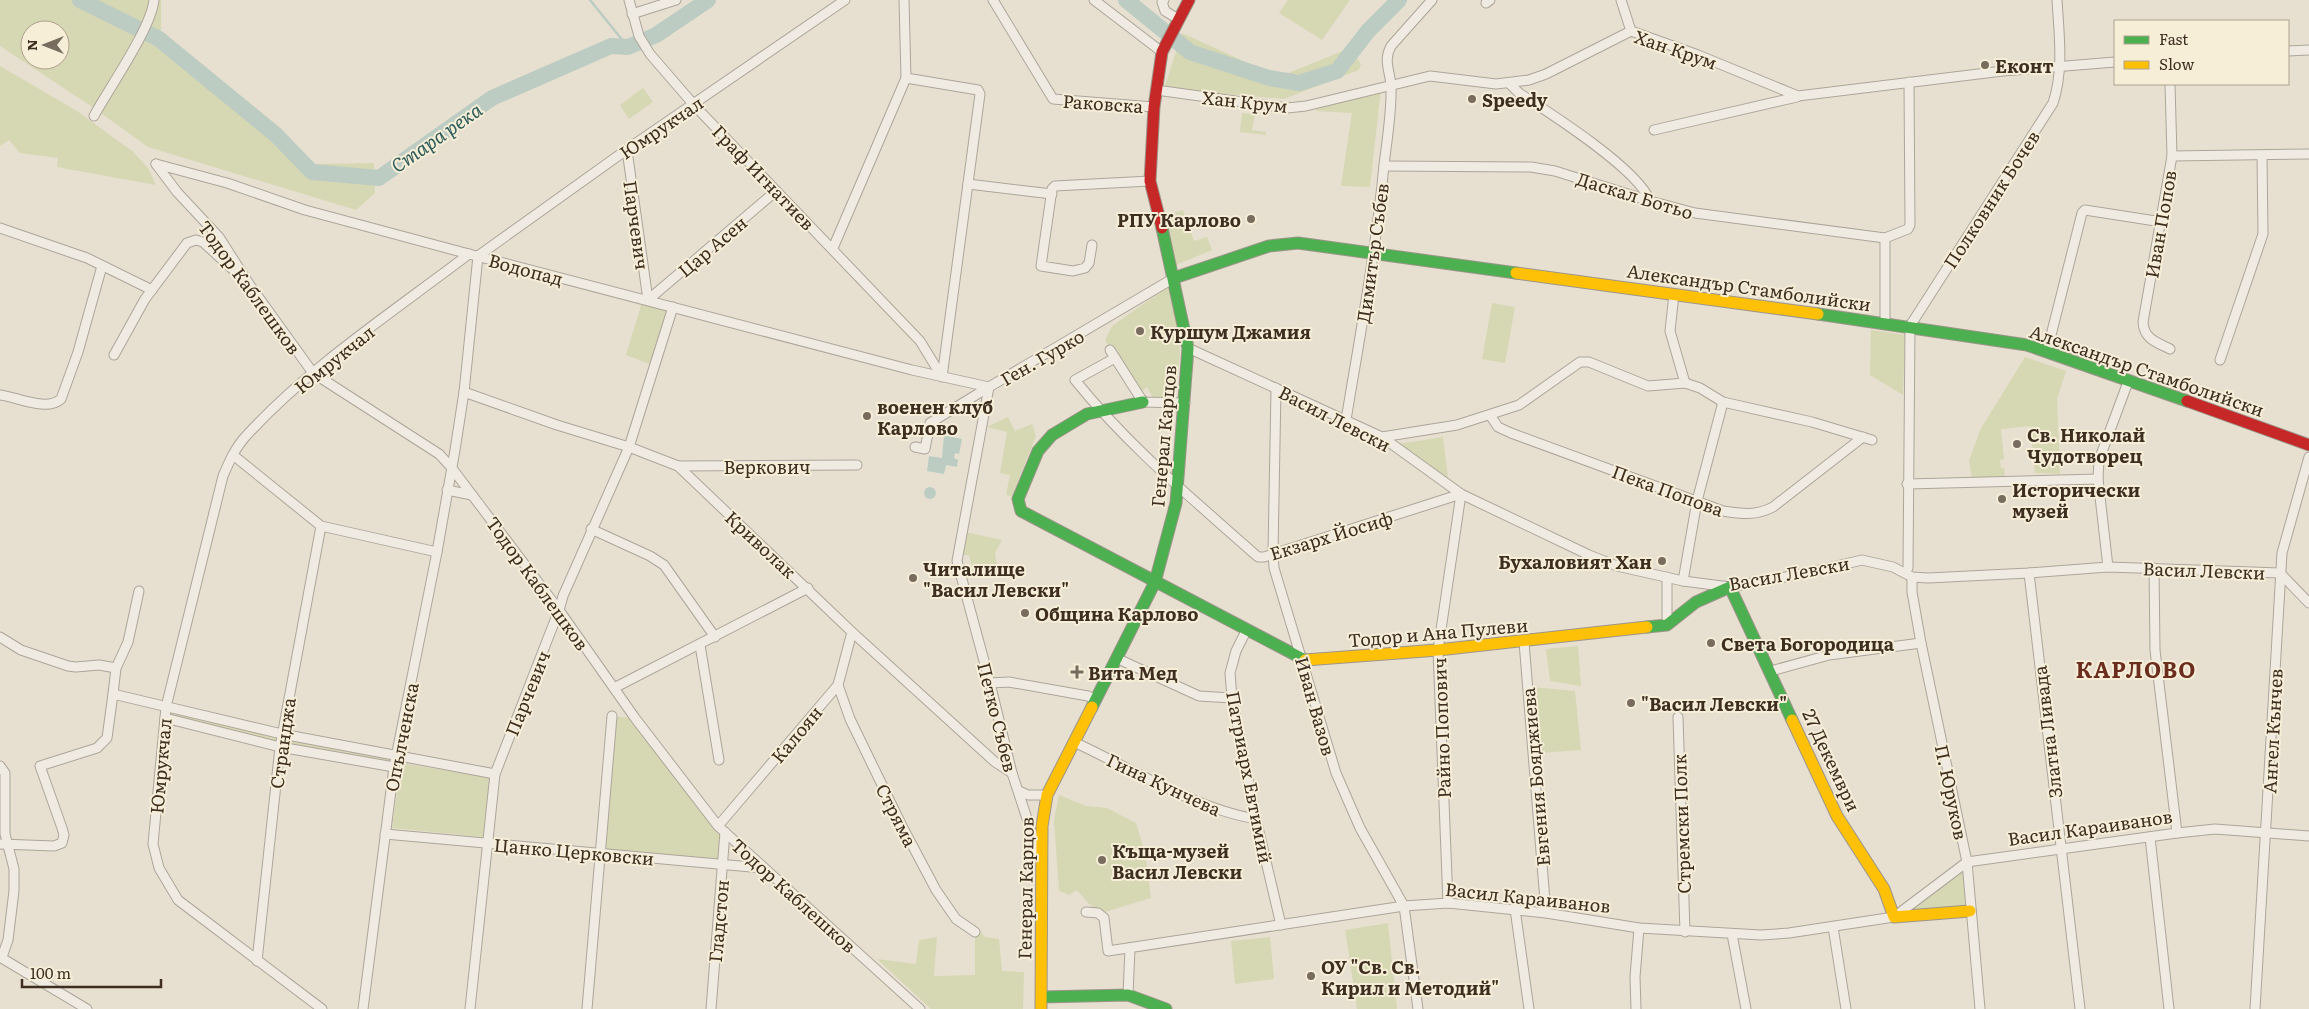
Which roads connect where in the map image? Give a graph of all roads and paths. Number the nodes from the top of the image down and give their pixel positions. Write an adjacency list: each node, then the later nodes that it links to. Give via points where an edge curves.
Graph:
1 (154, 0): 30 (street, via 147,22)
2 (629, 0): 13 (street, Граф Игнатиев)
3 (676, 0): 13 (street)
4 (845, 0): 28 (street, Юмрукчал)
5 (904, 0): 21 (street)
6 (992, 0): 29 (street, Раковска, via 1053,99)
7 (1094, 0): 18 (street)
8 (1164, 0): 14 (street, via 1165,11)
9 (1189, 0): 14 (street, Генерал Карцов)
10 (1432, 0): 24 (street, Димитър Събев, via 1387,53)
11 (1621, 0): 15 (street)
12 (2057, 0): 20 (street, Полковник Бочев)
13 (632, 14): 28 (street, Граф Игнатиев, via 639,36 650,54)
14 (1178, 19): 18 (street, Генерал Карцов)
15 (1631, 31): 23 (street, Хан Крум, via 1546,74); 27 (street, Хан Крум)
16 (2309, 50): 17 (street)
17 (2289, 51)
18 (1162, 52): 26 (street, Генерал Карцов)
19 (2114, 62): 20 (street, Хан Крум)
20 (2060, 67): 22 (street, Хан Крум); 58 (street, Полковник Бочев, via 2059,87 2053,103)
21 (906, 78): 39 (street, via 978,90); 47 (street)
22 (1909, 82): 27 (street, Хан Крум); 45 (street, via 1910,225 1908,229)
23 (1509, 83): 24 (street, Хан Крум, via 1430,76); 42 (street, via 1638,182)
24 (1391, 85): 26 (street, Хан Крум, via 1287,108); 37 (street, Димитър Събев)
25 (2170, 85): 34 (street, Иван Попов)
26 (1156, 90): 29 (street, Генерал Карцов)
27 (1798, 96): 31 (street)
28 (694, 105): 32 (street, Юмрукчал); 40 (street, Граф Игнатиев)
29 (1154, 107): 38 (street, Генерал Карцов)
30 (94, 116)
31 (1654, 130)
32 (627, 150): 49 (street, Юмрукчал); 55 (street, Парчевич)
33 (2309, 154): 35 (street)
34 (2172, 156): 35 (street); 43 (street, Иван Попов)
35 (2262, 156): 63 (street, via 2263,234)
36 (156, 164): 49 (street, Водопад, via 227,183 305,210); 52 (street, Тодор Каблешков, via 219,238)
37 (1384, 166): 42 (street, Даскал Ботьо, via 1531,167 1556,171); 48 (street, Димитър Събев)
38 (1150, 181): 41 (street, via 1060,184 1055,186); 51 (street, Генерал Карцов)
39 (968, 184): 41 (street); 66 (street)
40 (776, 191): 47 (street, Граф Игнатиев); 55 (street, Цар Асен)
41 (1052, 194): 46 (street, via 1041,266 1073,271 1085,268)
42 (1650, 201): 45 (street, Даскал Ботьо, via 1695,213)
43 (2162, 222): 60 (street, Иван Попов, via 2143,322 2146,336); 61 (street, via 2091,210 2082,213)
44 (0, 228): 50 (street)
45 (1886, 238): 57 (street)
46 (1092, 245)
47 (833, 248): 66 (street, Граф Игнатиев, via 920,341)
48 (1373, 254): 51 (street, Александър Стамболийски, via 1284,243); 54 (street, Александър Стамболийски); 78 (street, Димитър Събев)
49 (473, 255): 55 (street, Водопад); 65 (street, Юмрукчал); 71 (street, Опълченска)
50 (102, 266): 53 (street); 72 (street, via 61,399 44,404)
51 (1174, 278): 59 (street, Генерал Карцов); 69 (street, Ген. Гурко)
52 (249, 284): 53 (street, via 203,242 196,240 187,243); 65 (street, Тодор Каблешков)
53 (152, 290): 62 (street)
54 (1674, 294): 57 (street, Александър Стамболийски); 68 (street, via 1670,331)
55 (648, 300): 56 (street, Водопад)
56 (673, 307): 64 (street, Водопад); 81 (street, Парчевич)
57 (1885, 323): 58 (street, Александър Стамболийски)
58 (1910, 326): 61 (street, Александър Стамболийски); 89 (street)
59 (1188, 348): 70 (street, Васил Левски); 75 (street, Генерал Карцов)
60 (2170, 349)
61 (2047, 351): 67 (street, Александър Стамболийски)
62 (114, 355)
63 (2220, 360)
64 (897, 366): 66 (street, Ген. Гурко)
65 (313, 373): 83 (street, Юмрукчал, via 245,437); 87 (street, Тодор Каблешков, via 439,454)
66 (942, 377): 69 (street, Ген. Гурко)
67 (2128, 382): 80 (street, Александър Стамболийски); 88 (street, via 2099,460)
68 (1685, 383): 74 (street); 77 (street, via 1648,386 1589,362 1580,362 1519,405)
69 (989, 387): 82 (street, via 930,423 925,450); 126 (street, Петко Събев, via 957,561)
70 (1276, 388): 78 (street, Васил Левски); 98 (street, Иван Вазов)
71 (464, 392): 81 (street, Криволак); 87 (street, Опълченска)
72 (0, 395)
73 (1143, 402): 75 (street); 76 (street); 76 (street, Екзарх Йосиф, via 1113,354 1075,380)
74 (1723, 402): 94 (street); 94 (street, Пека Попова, via 1812,422 1868,439 1759,514 1723,511)
75 (1185, 403): 90 (street, Генерал Карцов)
76 (1100, 411): 90 (street, Екзарх Йосиф); 107 (street, via 1087,414 1052,435 1038,451 1018,506 1021,511)
77 (1490, 415): 79 (street, via 1457,425); 94 (street, Пека Попова, via 1498,427 1510,433)
78 (1346, 420): 79 (street, Васил Левски)
79 (1382, 437): 93 (street, Васил Левски)
80 (2309, 445)
81 (629, 447): 86 (street, Криволак); 96 (street, Парчевич)
82 (915, 447)
83 (233, 455): 95 (street); 132 (street, Юмрукчал, via 223,476)
84 (2309, 457): 102 (street, Ангел Кънчев, via 2286,534)
85 (857, 465): 86 (street, Веркович)
86 (678, 466): 109 (street, Криволак)
87 (451, 467): 91 (street, Опълченска); 92 (street, Тодор Каблешков)
88 (2098, 479): 89 (street); 99 (street)
89 (1907, 484): 100 (street)
90 (1178, 489): 98 (street, Екзарх Йосиф, via 1258,557); 107 (street, Генерал Карцов, via 1172,524)
91 (447, 490): 92 (street); 97 (street, Опълченска)
92 (472, 494): 112 (street, Тодор Каблешков)
93 (1461, 494): 98 (street, Екзарх Йосиф); 104 (street, Васил Левски, via 1617,566); 121 (street, Райно Попович)
94 (1697, 501): 106 (street)
95 (321, 526): 97 (street); 136 (street, Странджа)
96 (591, 529): 112 (street, Парчевич); 117 (street, via 664,564)
97 (437, 552): 139 (street, Опълченска)
98 (1273, 553): 123 (street, Иван Вазов, via 1274,568)
99 (2108, 567): 101 (street, Васил Левски); 103 (street, Васил Левски)
100 (1908, 568)
101 (2154, 568): 102 (street, Васил Левски); 150 (street, via 2155,650)
102 (2280, 573): 111 (street, Васил Левски); 149 (street, Ангел Кънчев)
103 (2029, 574): 105 (street, Васил Левски); 156 (street, Златна Ливада)
104 (1667, 577): 106 (street, Васил Левски); 113 (street)
105 (1912, 577): 108 (street, Васил Левски, via 1893,567 1862,560); 119 (street, П. Юруков)
106 (1683, 581): 108 (street, Васил Левски)
107 (1155, 582): 114 (street); 122 (street, Генерал Карцов)
108 (1730, 587): 113 (street, via 1684,608); 125 (street, 27 Декември)
109 (808, 588): 115 (street, Криволак); 117 (street)
110 (139, 591): 124 (street, via 128,642)
111 (2309, 603)
112 (559, 610): 128 (street, Тодор Каблешков); 144 (street, Парчевич)
113 (1667, 626): 118 (street, Тодор и Ана Пулеви)
114 (1246, 631): 123 (street); 130 (street, Патриарх Евтимий, via 1230,674)
115 (852, 632): 127 (street, Калоян); 143 (street, Криволак, via 995,762)
116 (0, 637): 124 (street, via 21,650 68,666)
117 (714, 637): 120 (street)
118 (1524, 642): 121 (street, Тодор и Ана Пулеви); 167 (street, Евгения Бояджиева)
119 (1921, 643): 125 (street, via 1829,655); 158 (street, П. Юруков)
120 (700, 645): 128 (street); 140 (street)
121 (1438, 650): 123 (street, Тодор и Ана Пулеви); 162 (street, Райно Попович)
122 (1116, 658): 130 (street, via 1199,696); 131 (street, Генерал Карцов)
123 (1304, 660): 163 (street, Иван Вазов, via 1336,773 1360,828)
124 (116, 668): 129 (street)
125 (1771, 671): 168 (street, 27 Декември, via 1837,816 1884,889)
126 (990, 683): 131 (street, via 1009,682); 143 (street, Петко Събев)
127 (838, 685): 148 (street, Калоян); 172 (street, Стряма, via 858,736 936,890 956,919)
128 (614, 688): 148 (street, Тодор Каблешков)
129 (113, 694): 132 (street); 155 (street, via 107,738 97,748 40,766 62,828 62,843 54,846)
130 (1232, 698): 147 (street, Патриарх Евтимий)
131 (1096, 699): 137 (street, Генерал Карцов)
132 (166, 707): 135 (street, Юмрукчал); 136 (street)
133 (612, 716): 157 (street)
134 (1678, 717): 173 (street, Стремски Полк)
135 (165, 718): 138 (street); 177 (street, Юмрукчал, via 153,844 159,868 178,900)
136 (282, 734): 138 (street, Странджа); 139 (street)
137 (1074, 742): 146 (street, Генерал Карцов); 147 (street, Гина Кунчева, via 1218,809)
138 (280, 747): 142 (street); 177 (street, Странджа)
139 (397, 755): 142 (street, Опълченска); 144 (street)
140 (719, 760)
141 (0, 766): 155 (street, via 4,773)
142 (394, 768): 151 (street, Опълченска)
143 (1012, 773): 145 (street, Петко Събев)
144 (495, 774): 154 (street, Парчевич)
145 (1019, 791): 146 (street, via 1028,795); 160 (street, Петко Събев)
146 (1047, 795): 160 (street, Генерал Карцов, via 1042,826)
147 (1256, 819): 169 (street, Патриарх Евтимий)
148 (722, 829): 159 (street, Гладстон); 161 (street, Тодор Каблешков)
149 (2266, 832): 150 (street, Васил Караиванов, via 2215,830); 152 (street, Васил Караиванов); 197 (street, Ангел Кънчев)
150 (2176, 833): 153 (street, Васил Караиванов)
151 (385, 834): 154 (street, Цанко Церковски); 182 (street, Опълченска)
152 (2309, 836)
153 (2150, 837): 156 (street, Васил Караиванов); 196 (street)
154 (487, 843): 157 (street, Цанко Церковски); 183 (street, Парчевич)
155 (4, 844): 176 (street, via 14,869 14,890 12,920)
156 (2061, 848): 158 (street, Васил Караиванов); 195 (street, Златна Ливада)
157 (601, 854): 159 (street, Цанко Церковски); 184 (street)
158 (1967, 862): 165 (street, П. Юруков); 168 (street, Васил Караиванов)
159 (722, 865): 161 (street, Цанко Церковски); 185 (street, Гладстон)
160 (1042, 865): 179 (street, Генерал Карцов)
161 (762, 868): 186 (street, Тодор Каблешков)
162 (1448, 903): 163 (street, Васил Караиванов); 164 (street, Васил Караиванов)
163 (1404, 906): 169 (street, Васил Караиванов); 189 (street, Иван Вазов)
164 (1515, 909): 167 (street, Васил Караиванов); 190 (street)
165 (1970, 911): 168 (street, Васил Караиванов); 194 (street, П. Юруков)
166 (1086, 912): 175 (street, Васил Караиванов, via 1098,913 1104,918 1108,951)
167 (1546, 913): 171 (street, Васил Караиванов)
168 (1894, 917): 170 (street, Васил Караиванов)
169 (1281, 925): 175 (street, Васил Караиванов)
170 (1833, 927): 174 (street, Васил Караиванов, via 1761,935); 193 (street)
171 (1639, 928): 173 (street, Васил Караиванов); 191 (street)
172 (975, 932)
173 (1685, 932): 174 (street, Васил Караиванов)
174 (1732, 934): 192 (street)
175 (1130, 948): 178 (street)
176 (1, 957): 180 (street)
177 (257, 961): 181 (street, Юмрукчал)
178 (1128, 995): 179 (street); 188 (street)
179 (1042, 997): 187 (street, Генерал Карцов)
180 (88, 1009)
181 (322, 1009)
182 (363, 1009)
183 (470, 1009)
184 (587, 1009)
185 (711, 1009)
186 (920, 1009)
187 (1041, 1009)
188 (1166, 1009)
189 (1418, 1009)
190 (1529, 1009)
191 (1636, 1009)
192 (1746, 1009)
193 (1846, 1009)
194 (1980, 1009)
195 (2080, 1009)
196 (2169, 1009)
197 (2255, 1009)

